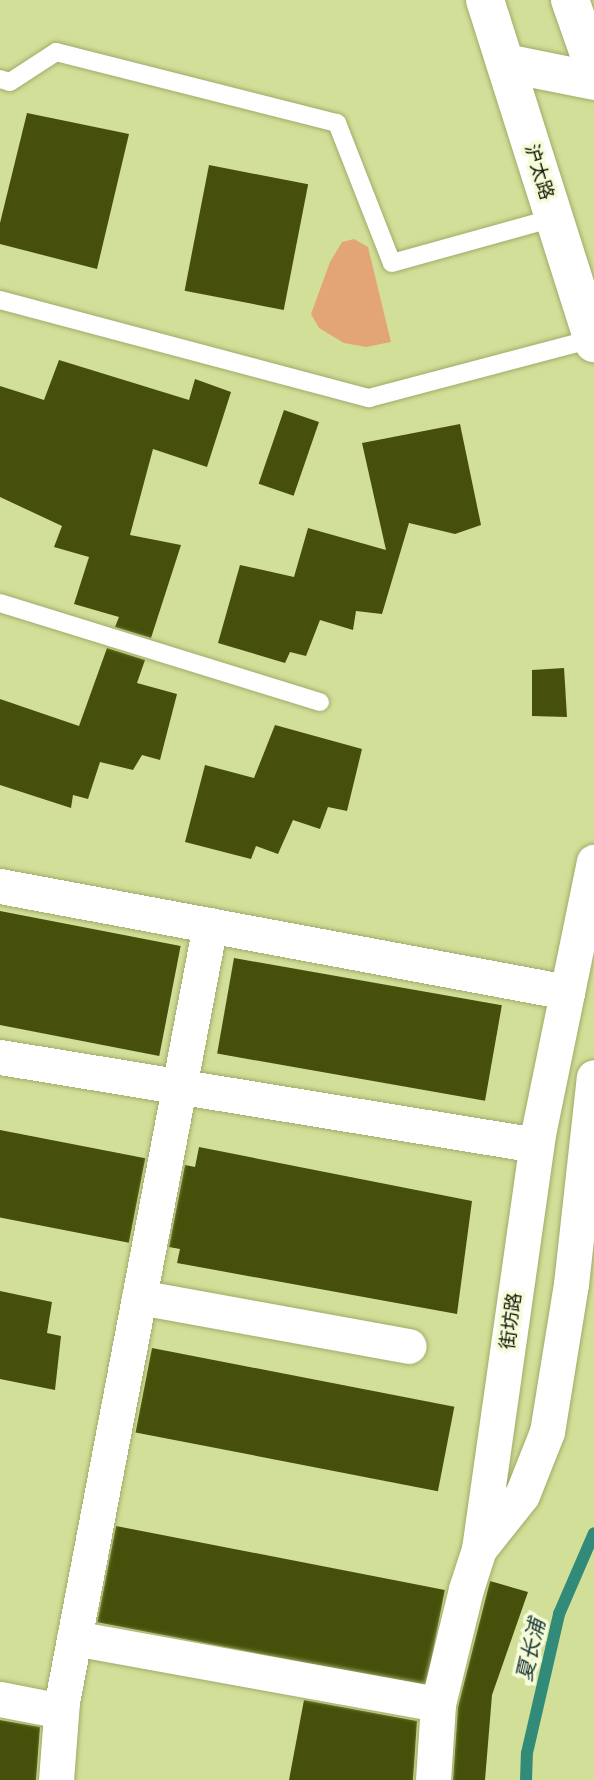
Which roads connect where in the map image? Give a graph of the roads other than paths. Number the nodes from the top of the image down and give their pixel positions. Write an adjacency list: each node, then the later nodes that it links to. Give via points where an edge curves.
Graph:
1 (485, 0): 3 (main road, 沪太路)
2 (570, 0): 4 (main road)
3 (505, 63): 6 (main road); 7 (main road, 沪太路)
4 (594, 68)
5 (0, 79): 7 (lane, via 10,82 56,52 337,123 392,263)
6 (594, 81)
7 (554, 218): 9 (main road, 沪太路)
8 (0, 300): 9 (lane, via 369,398)
9 (593, 341)
10 (0, 603): 11 (lane)
11 (320, 702)
12 (594, 862): 15 (street, 街坊路)
13 (0, 886): 14 (street)
14 (210, 925): 15 (street); 18 (street)
15 (567, 992): 19 (street, 街坊路)
16 (0, 1057): 18 (street)
17 (594, 1077): 22 (street, via 571,1284 547,1432 522,1495)
18 (178, 1088): 19 (street); 20 (street)
19 (536, 1145): 22 (street, 街坊路)
20 (139, 1297): 21 (street); 23 (street)
21 (409, 1346)
22 (479, 1549): 25 (street, 街坊路)
23 (74, 1638): 25 (street); 26 (street)
24 (0, 1699): 26 (street)
25 (438, 1704): 28 (street, 街坊路)
26 (61, 1711): 27 (street)
27 (56, 1780)
28 (433, 1780)

